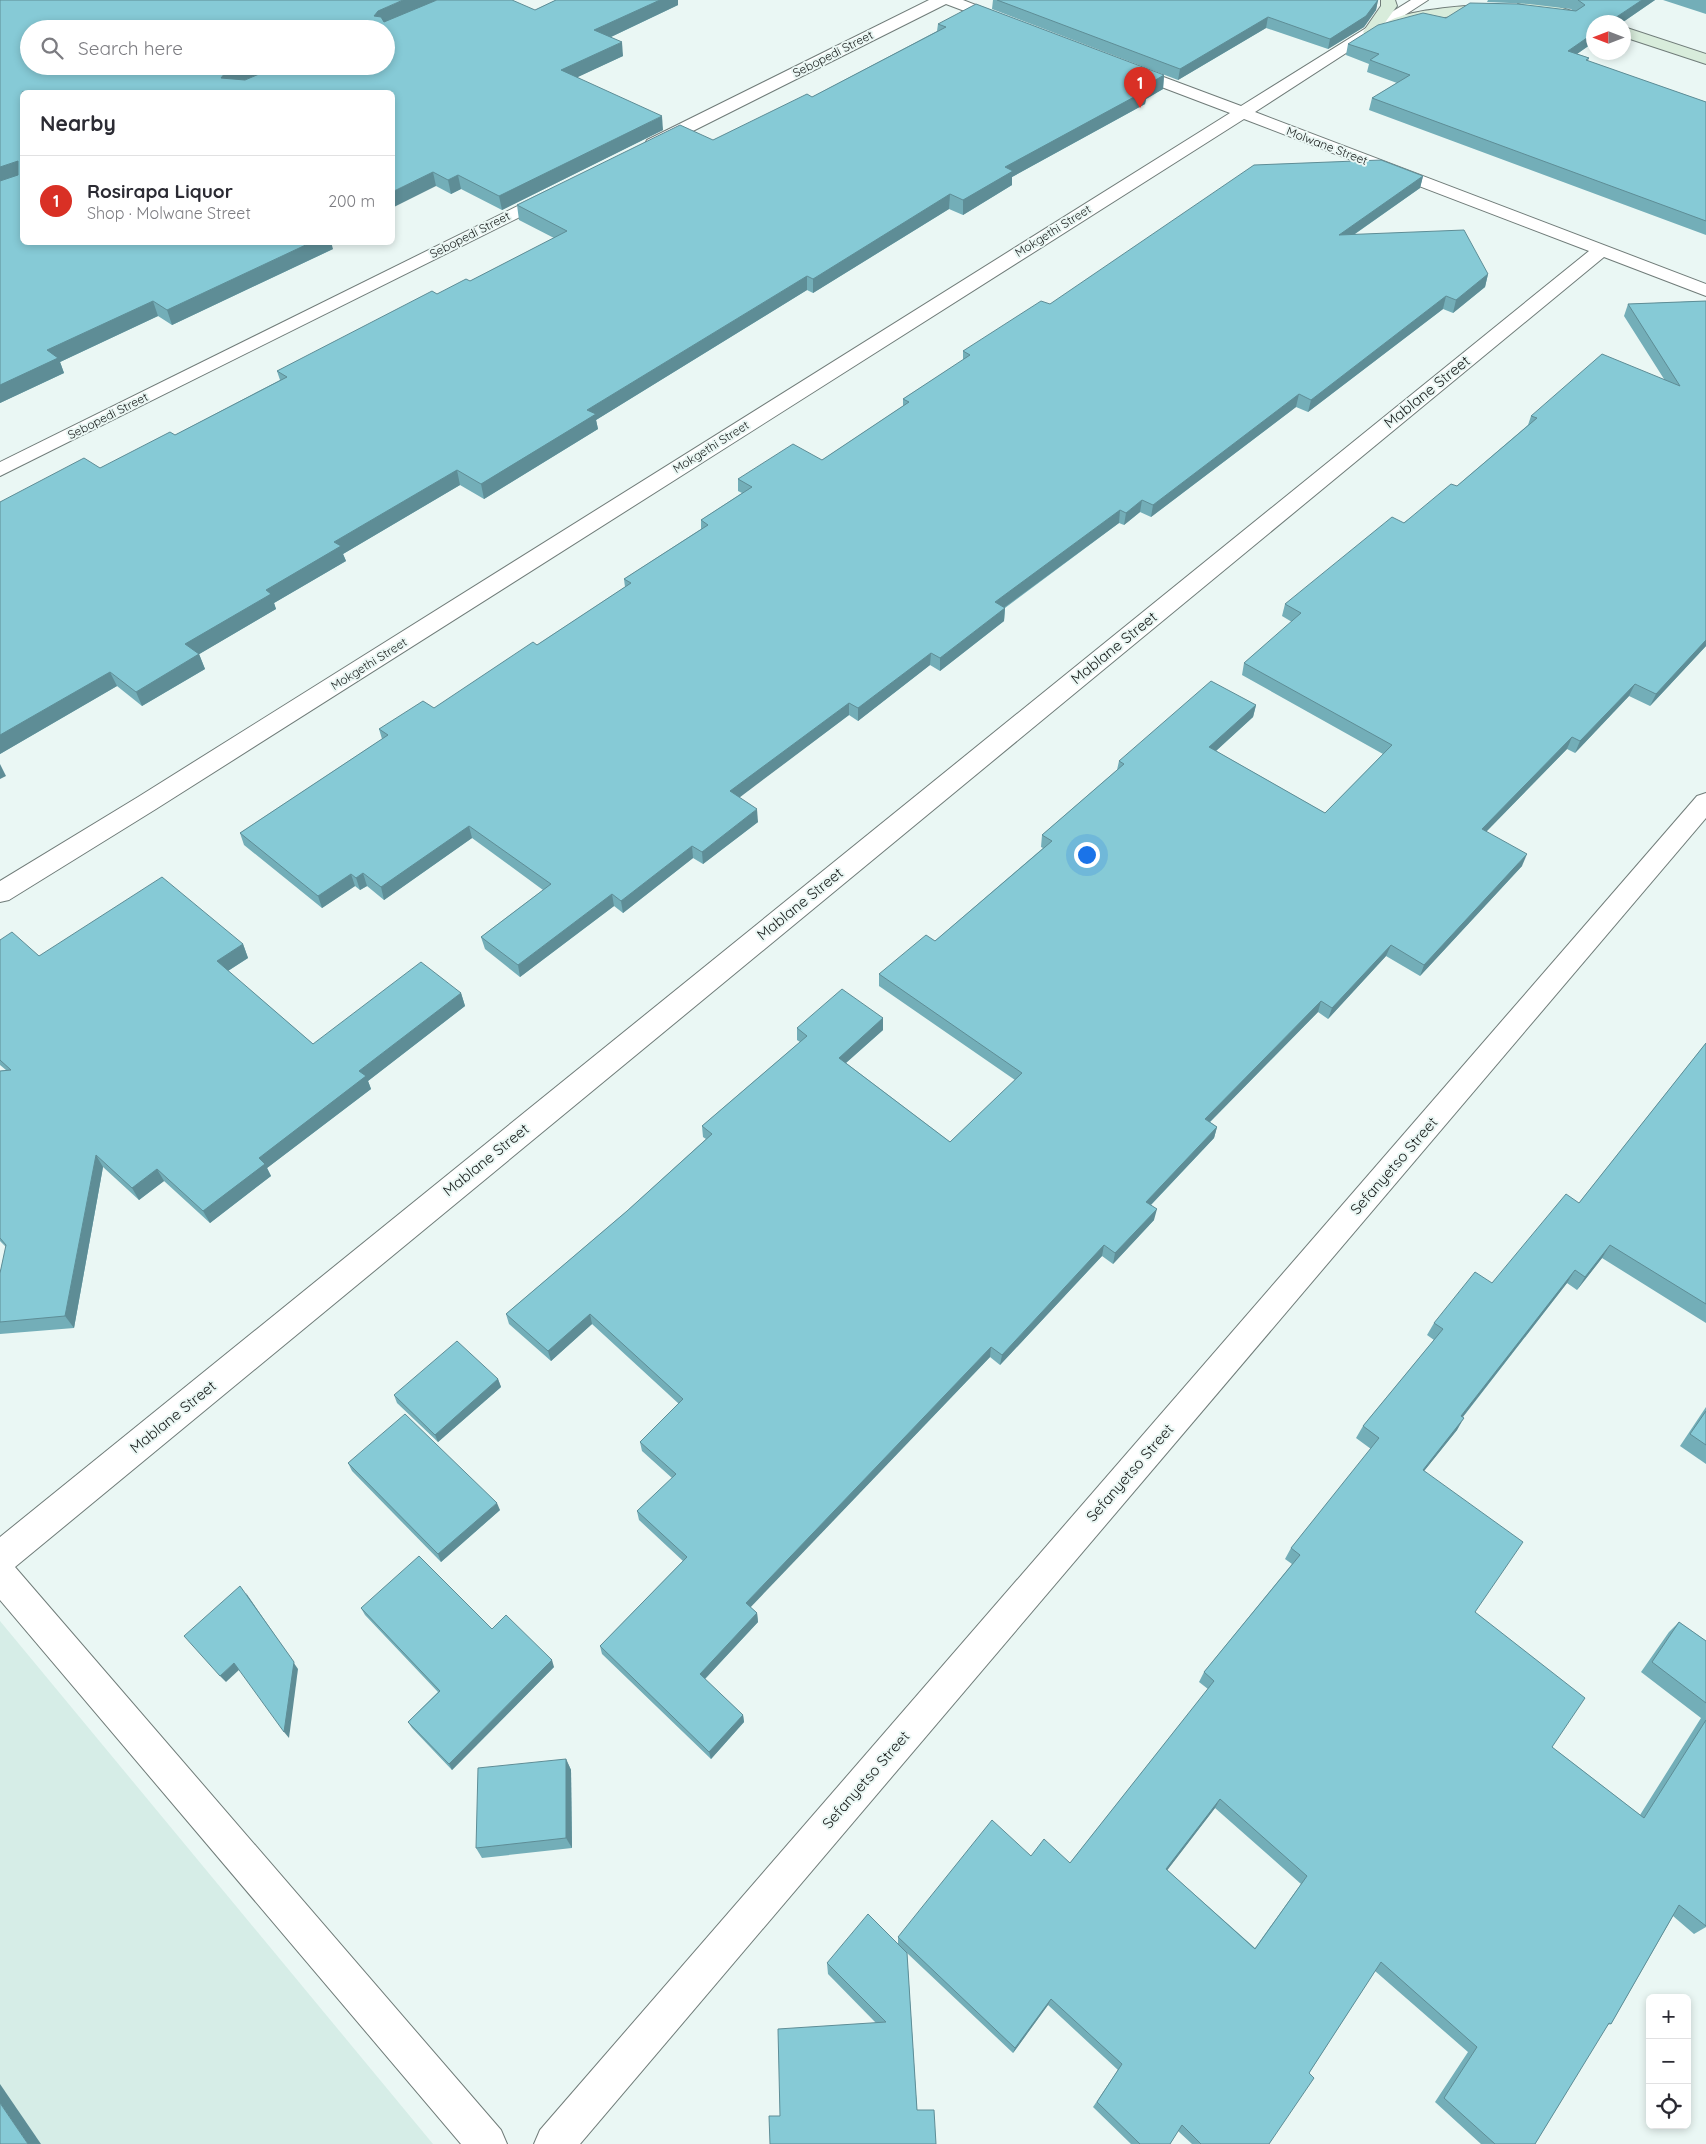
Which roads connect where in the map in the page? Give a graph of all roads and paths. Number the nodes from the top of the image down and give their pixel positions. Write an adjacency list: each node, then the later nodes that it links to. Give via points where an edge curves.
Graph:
1 (940, 0): 14 (street, Sebopedi Street)
2 (950, 0): 8 (street)
3 (1388, 0): 9 (street, via 1389,6)
4 (1421, 0): 9 (street, Mokgethi Street)
5 (1523, 0): 6 (street)
6 (1572, 16): 7 (street); 9 (street, via 1512,9 1462,8 1416,17)
7 (1586, 20)
8 (1022, 28)
9 (1371, 32): 13 (street, Mokgethi Street)
10 (1631, 34): 11 (street)
11 (1706, 59)
12 (1114, 64): 13 (street, Molwane Street)
13 (1241, 113): 16 (street, Molwane Street); 20 (street, Mokgethi Street, via 156,798)
14 (639, 151)
15 (568, 186): 18 (street, Sebopedi Street)
16 (1600, 251): 17 (street, Molwane Street); 21 (street, Mablane Street)
17 (1706, 290)
18 (0, 470)
19 (1706, 802): 24 (street, Sefanyetso Street)
20 (0, 893)
21 (0, 1558)
22 (0, 1575): 23 (street)
23 (487, 2144)
24 (554, 2144)

